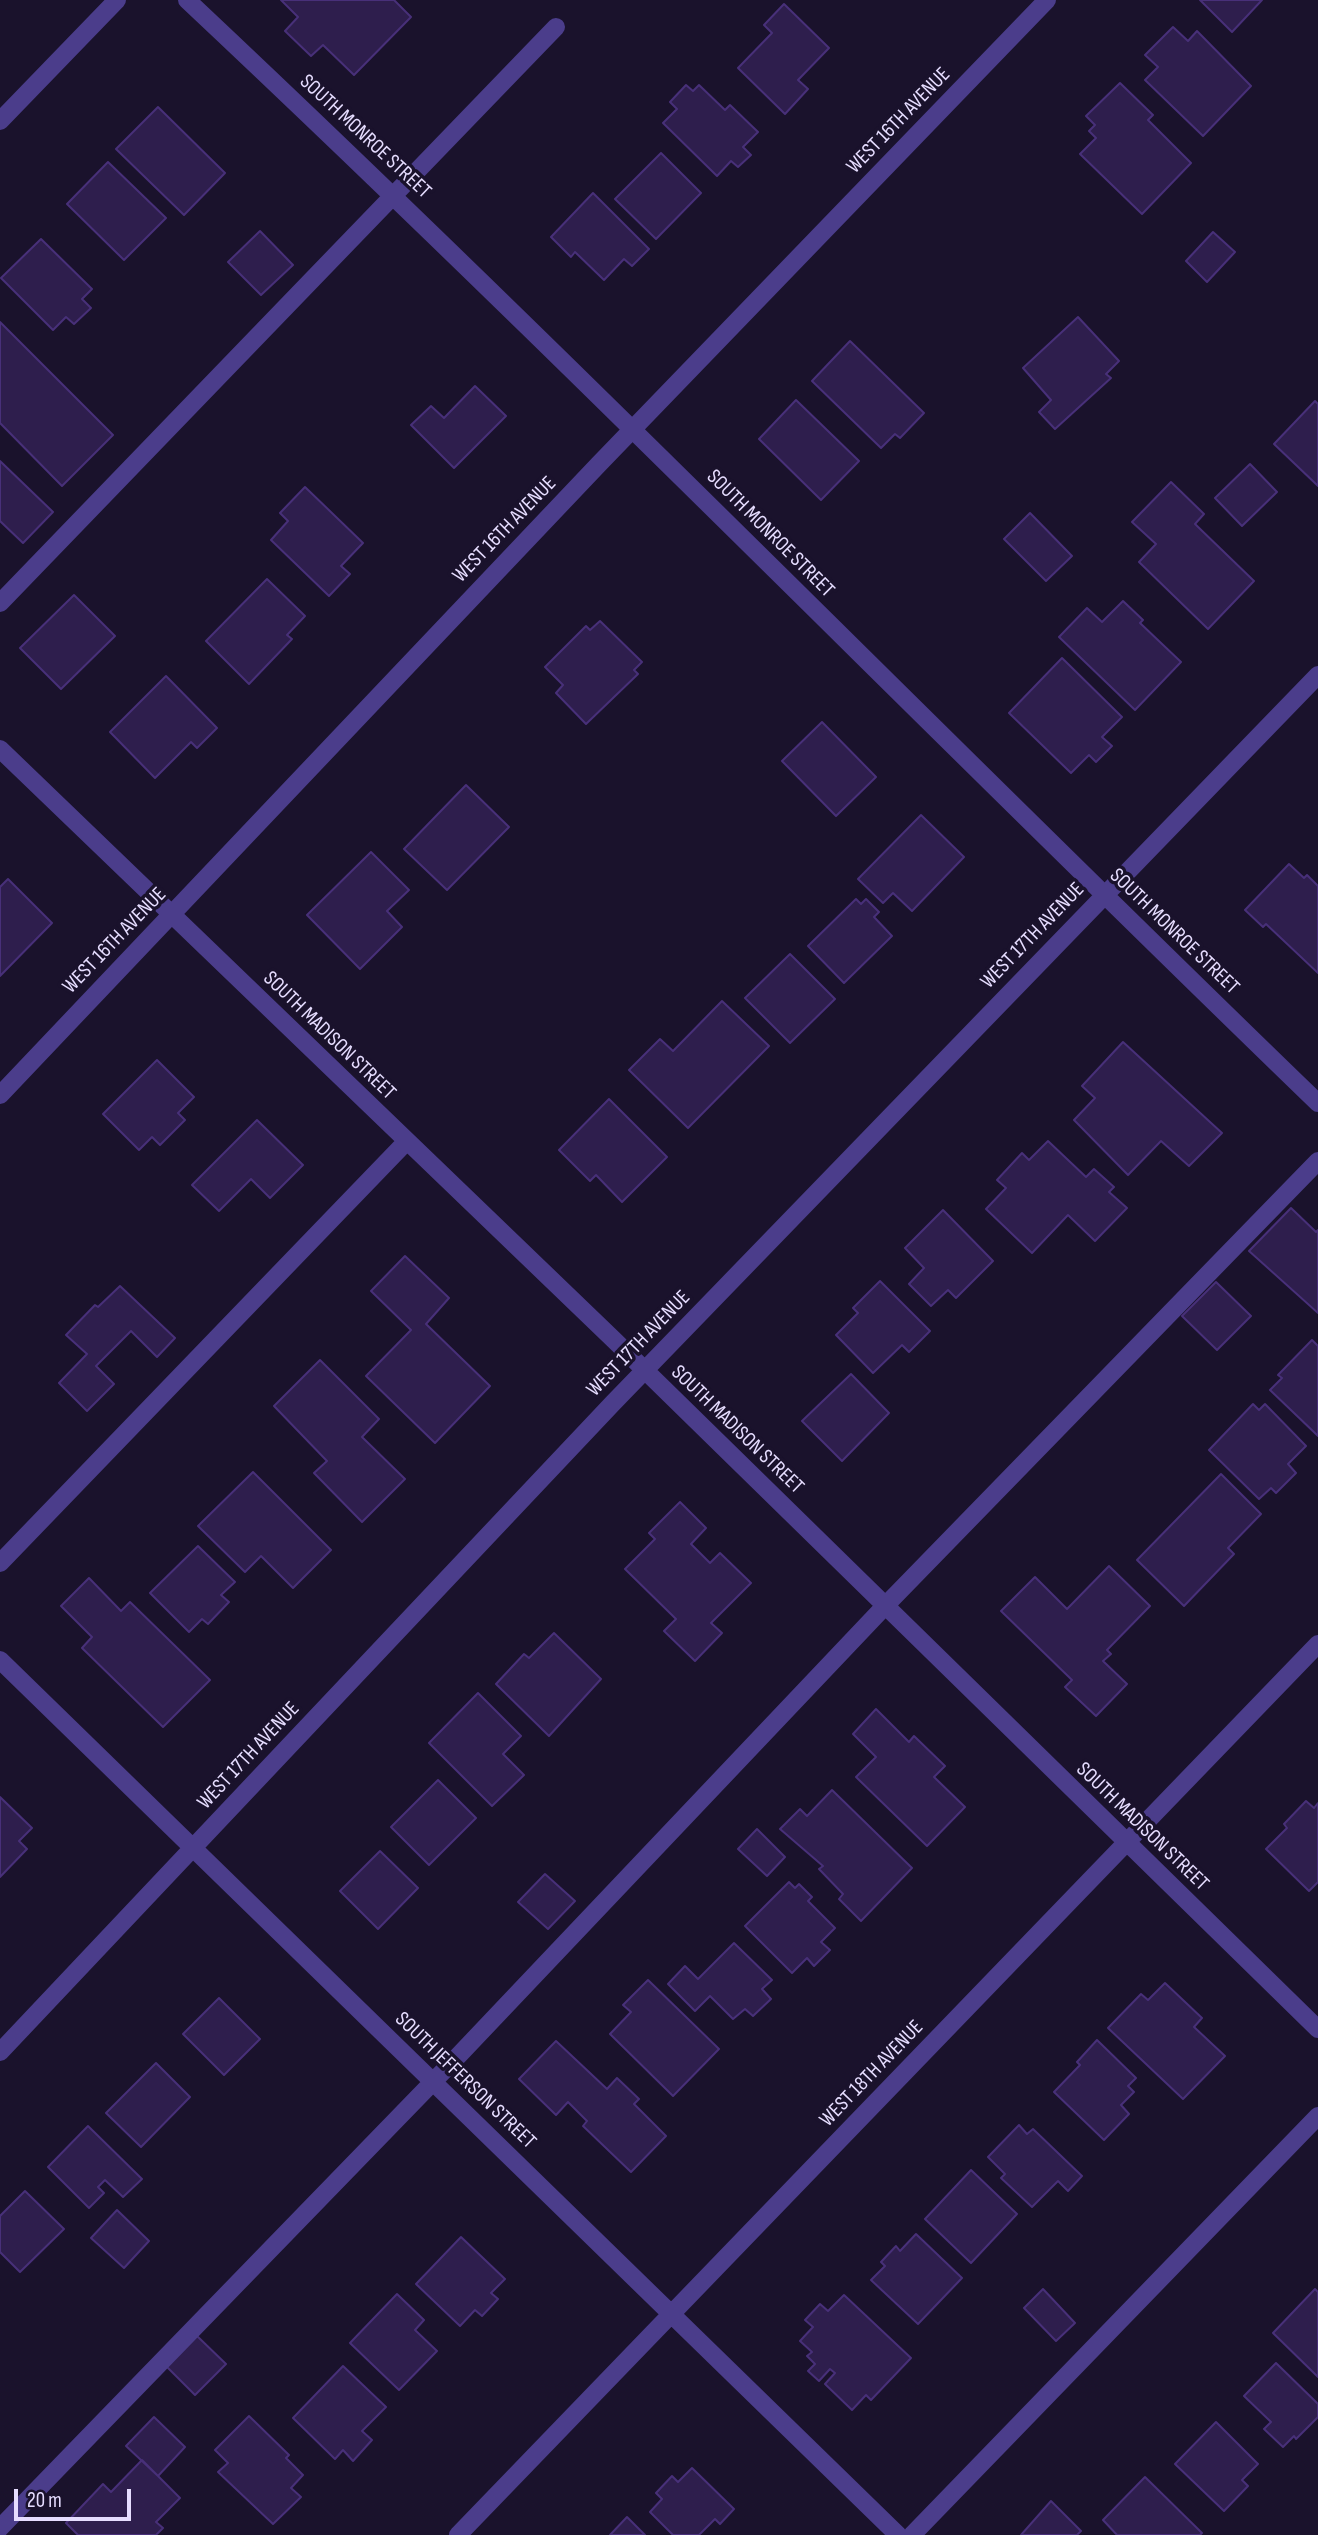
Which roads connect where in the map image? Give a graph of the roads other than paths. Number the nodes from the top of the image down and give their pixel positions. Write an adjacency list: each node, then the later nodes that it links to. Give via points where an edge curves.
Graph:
1 (117, 0): 5 (street)
2 (187, 0): 6 (street, SOUTH MONROE STREET)
3 (1047, 0): 7 (street, WEST 16TH AVENUE)
4 (556, 27): 6 (street)
5 (0, 121)
6 (395, 195): 7 (street, SOUTH MONROE STREET); 8 (street)
7 (632, 430): 11 (street, SOUTH MONROE STREET); 12 (street, WEST 16TH AVENUE)
8 (0, 603)
9 (1318, 675): 11 (street, WEST 17TH AVENUE)
10 (0, 749): 12 (street, SOUTH MADISON STREET)
11 (1104, 896): 14 (street, SOUTH MONROE STREET); 17 (street, WEST 17TH AVENUE)
12 (170, 916): 13 (street, WEST 16TH AVENUE); 15 (street, SOUTH MADISON STREET)
13 (0, 1095)
14 (1318, 1103)
15 (407, 1142): 17 (street, SOUTH MADISON STREET); 18 (street)
16 (1318, 1161): 19 (street)
17 (645, 1371): 19 (street, SOUTH MADISON STREET); 23 (street, WEST 17TH AVENUE)
18 (0, 1563)
19 (884, 1607): 22 (street, SOUTH MADISON STREET); 26 (street)
20 (1318, 1644): 22 (street, WEST 18TH AVENUE)
21 (0, 1660): 23 (street, SOUTH JEFFERSON STREET)
22 (1125, 1843): 24 (street, SOUTH MADISON STREET); 28 (street, WEST 18TH AVENUE)
23 (194, 1847): 25 (street, WEST 17TH AVENUE); 26 (street, SOUTH JEFFERSON STREET)
24 (1318, 2029)
25 (0, 2052)
26 (434, 2081): 28 (street, SOUTH JEFFERSON STREET); 29 (street)
27 (1318, 2116): 32 (street)
28 (671, 2314): 30 (street, WEST 18TH AVENUE); 31 (street, SOUTH JEFFERSON STREET)
29 (0, 2528)
30 (458, 2535)
31 (898, 2535)
32 (912, 2535)

